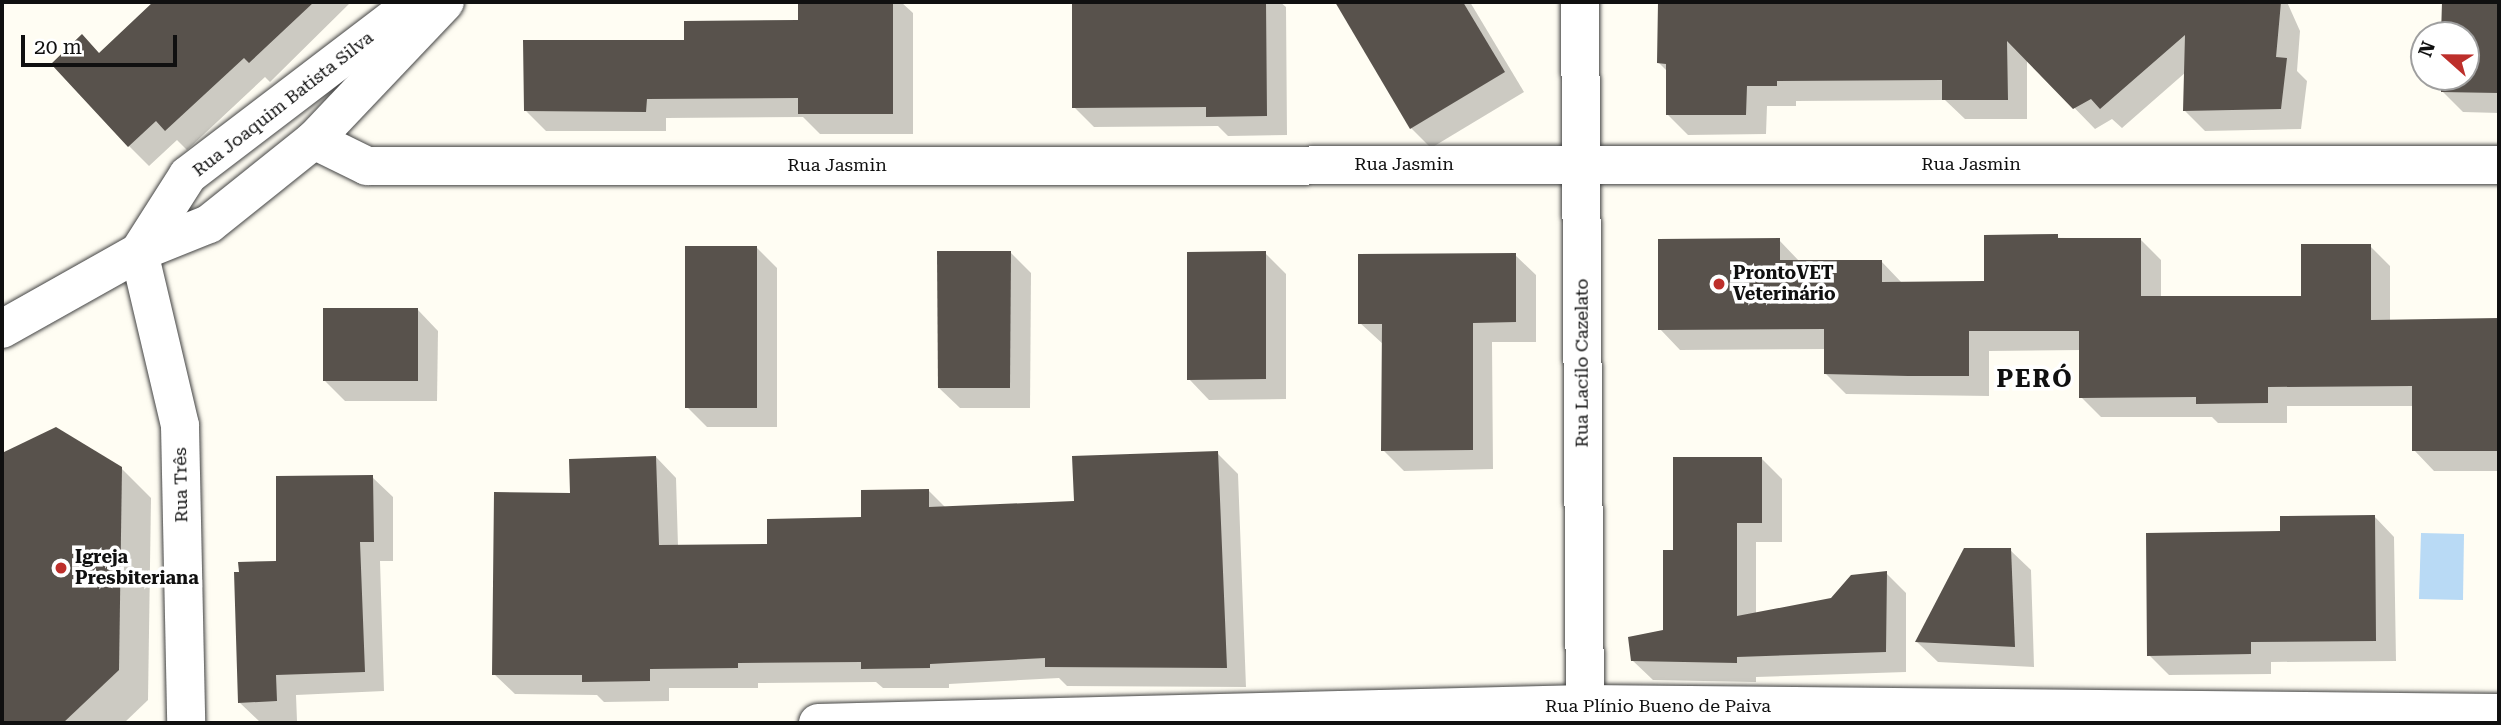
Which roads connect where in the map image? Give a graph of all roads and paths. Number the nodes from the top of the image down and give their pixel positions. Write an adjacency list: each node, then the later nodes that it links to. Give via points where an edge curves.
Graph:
1 (415, 2): 7 (street, Rua Joaquim Batista Silva, via 188,175)
2 (445, 2): 4 (street, Rua Joaquim Batista Silva)
3 (1580, 2): 5 (street, Rua Lacílo Cazelato)
4 (314, 139): 5 (street, Rua Jasmin, via 368,166); 7 (street, Rua Joaquim Batista Silva, via 209,224)
5 (1581, 164): 6 (street, Rua Jasmin); 10 (street, Rua Lacílo Cazelato)
6 (2499, 165)
7 (139, 252): 8 (street, Rua Joaquim Batista Silva); 11 (street, Rua Três, via 180,426)
8 (2, 329)
9 (2499, 713): 10 (street, Rua Plínio Bueno de Paiva)
10 (1585, 714): 12 (street, Rua Plínio Bueno de Paiva)
11 (186, 723)
12 (818, 723)

